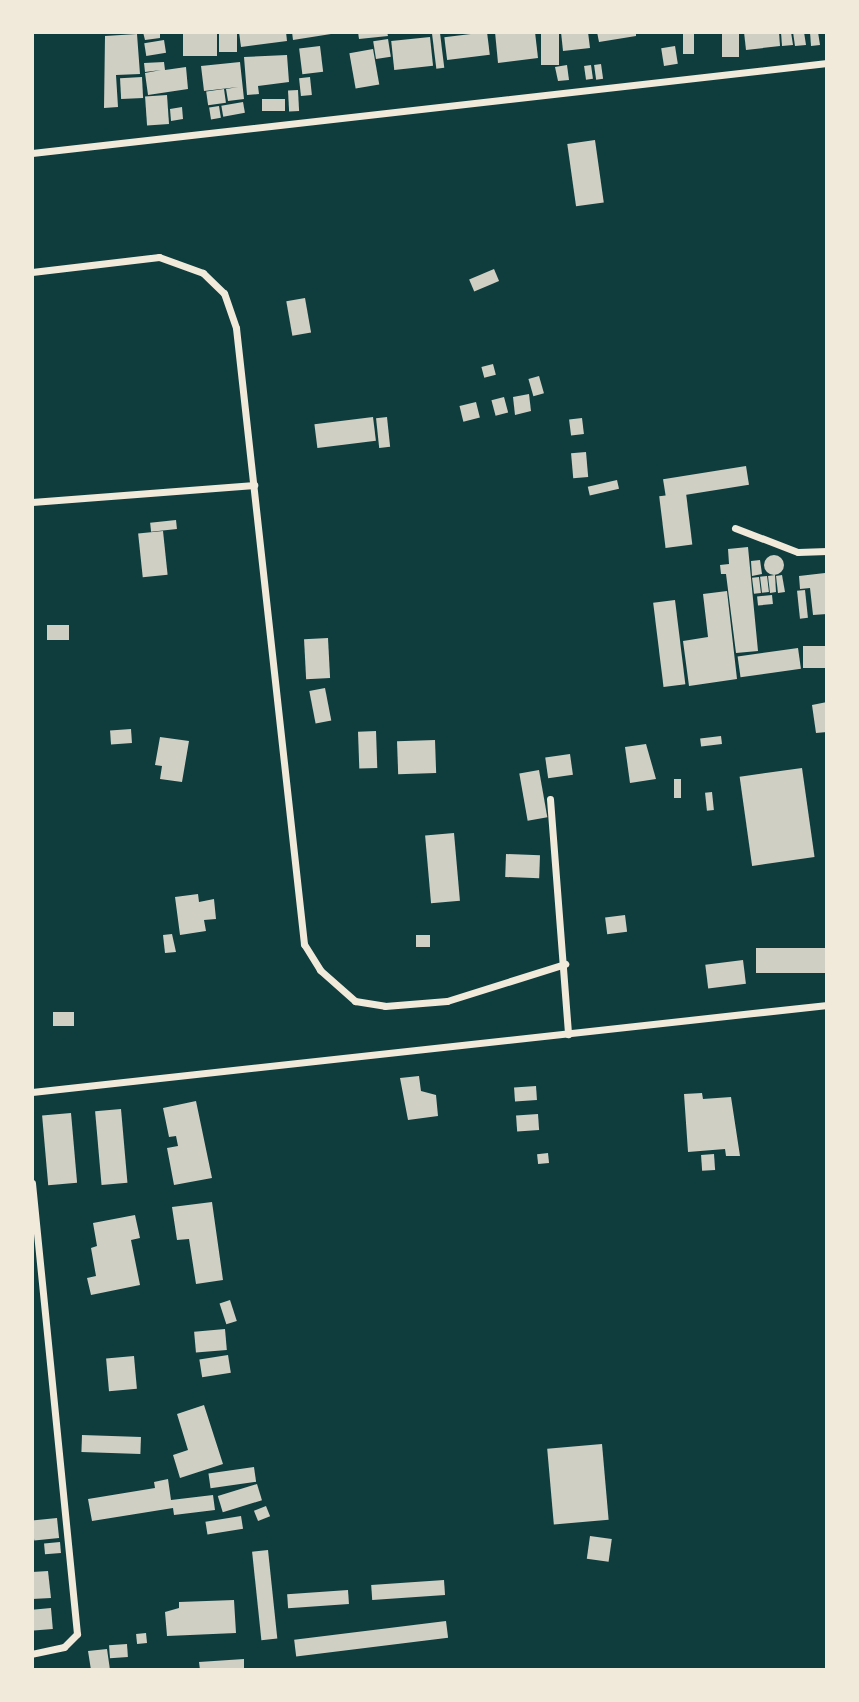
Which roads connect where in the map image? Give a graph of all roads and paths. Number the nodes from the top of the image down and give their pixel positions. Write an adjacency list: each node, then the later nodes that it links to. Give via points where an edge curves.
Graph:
1 (827, 63): 2 (street)
2 (32, 153)
3 (32, 272): 4 (street, via 159,257 203,273 224,293 236,328)
4 (254, 485): 5 (street); 9 (street, via 304,944 320,970 355,1001 385,1006 447,1001)
5 (32, 502)
6 (735, 528): 7 (street, via 798,552)
7 (827, 551)
8 (550, 799): 9 (street)
9 (565, 964): 11 (street)
10 (827, 1005): 11 (street)
11 (568, 1034): 12 (street)
12 (32, 1092)
13 (32, 1183): 14 (street, via 77,1634 64,1647)
14 (32, 1654)

